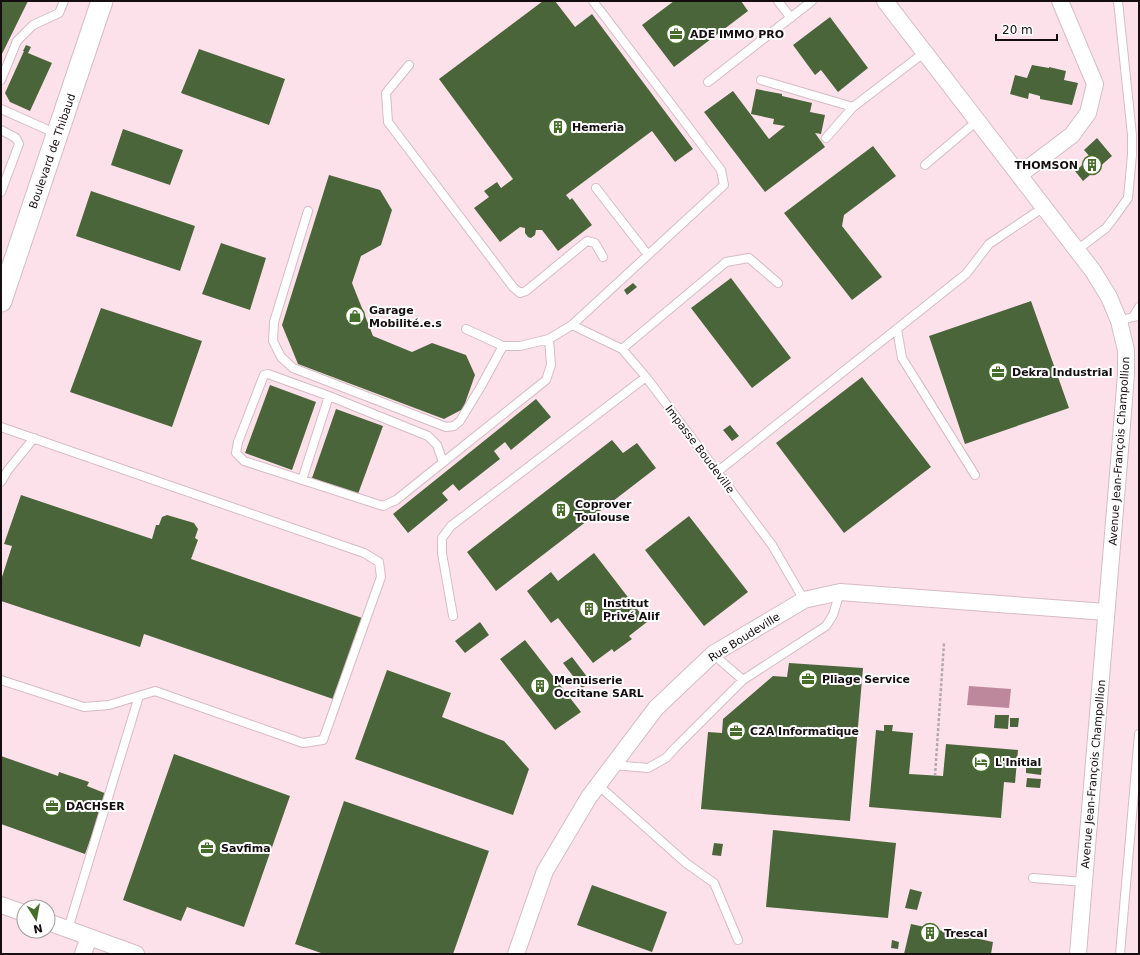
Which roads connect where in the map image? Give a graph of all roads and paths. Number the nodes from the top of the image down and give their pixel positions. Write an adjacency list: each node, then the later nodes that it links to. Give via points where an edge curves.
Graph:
1 (64, 1): 12 (lane, via 59,13 33,25 17,41)
2 (102, 1): 19 (street, Boulevard de Thibaud)
3 (593, 1): 28 (lane, via 721,170 724,186)
4 (778, 1): 9 (lane)
5 (812, 1): 9 (lane)
6 (885, 1): 10 (street, Avenue Jean-François Champollion)
7 (1060, 1): 22 (street, via 1095,84 1088,113 1072,135)
8 (1118, 1): 27 (lane, via 1132,135 1128,198 1106,228)
9 (791, 18): 14 (lane)
10 (925, 52): 15 (lane); 17 (street, Avenue Jean-François Champollion)
11 (409, 65): 29 (lane, via 386,93 388,122 513,287 520,293 526,290 588,241 595,243)
12 (1, 80)
13 (761, 80): 15 (lane)
14 (708, 82)
15 (853, 107): 20 (lane)
16 (1, 109): 19 (lane)
17 (978, 121): 21 (lane); 22 (street, Avenue Jean-François Champollion)
18 (1, 130): 24 (lane, via 16,138 18,144)
19 (57, 134): 31 (street, Boulevard de Thibaud)
20 (826, 138)
21 (925, 165)
22 (1019, 176): 25 (street, Avenue Jean-François Champollion)
23 (596, 188): 28 (lane)
24 (1, 192)
25 (1044, 207): 27 (street, Avenue Jean-François Champollion); 36 (lane, via 989,244 966,274)
26 (308, 211): 38 (lane, via 274,322 274,341 281,357 293,368 446,427 454,426 460,421)
27 (1077, 250): 33 (street, Avenue Jean-François Champollion, via 1109,297)
28 (648, 255): 34 (lane)
29 (603, 257)
30 (778, 282): 39 (lane, via 749,258 726,262)
31 (3, 288)
32 (1139, 307): 33 (lane)
33 (1130, 318): 51 (street, Avenue Jean-François Champollion)
34 (572, 325): 37 (lane); 39 (lane, Impasse Boudeville)
35 (466, 329): 38 (lane)
36 (897, 329): 45 (lane); 46 (lane, via 902,358)
37 (549, 339): 38 (lane, via 520,346); 44 (lane, via 551,365 546,380)
38 (503, 346)
39 (622, 349): 40 (lane, Impasse Boudeville)
40 (646, 378): 45 (lane, Impasse Boudeville); 52 (lane, via 451,526 442,538 442,553)
41 (329, 396): 44 (lane, via 428,436 437,445); 47 (lane); 47 (lane, via 268,374 264,375 238,442 236,453 244,461)
42 (1, 427): 43 (lane)
43 (34, 438): 48 (lane); 57 (lane, via 364,553 379,562 381,577 323,740 303,743 156,691)
44 (443, 462): 47 (lane, via 396,500 383,506)
45 (717, 472): 50 (lane, Impasse Boudeville, via 772,545)
46 (975, 475)
47 (302, 480)
48 (1, 482)
49 (840, 592): 50 (street, Rue Boudeville); 51 (street, Rue Boudeville); 56 (lane, via 833,615 826,626)
50 (804, 600): 54 (street, Rue Boudeville)
51 (1106, 612): 63 (street, Avenue Jean-François Champollion)
52 (453, 616)
53 (944, 644): 60 (path)
54 (713, 654): 56 (lane); 59 (street, Rue Boudeville, via 656,708)
55 (1, 680): 57 (lane, via 84,707 109,705)
56 (743, 680): 59 (lane, via 666,758 648,768)
57 (139, 696): 67 (lane)
58 (1139, 734): 74 (lane)
59 (613, 765): 61 (street, Rue Boudeville)
60 (935, 776)
61 (598, 785): 69 (lane, via 686,863 714,883); 72 (street, Rue Boudeville, via 545,871)
62 (1034, 878): 63 (lane)
63 (1084, 882): 73 (street, Avenue Jean-François Champollion)
64 (1, 905): 65 (street)
65 (16, 910)
66 (56, 925): 67 (street)
67 (68, 929): 68 (street)
68 (89, 936): 70 (street); 71 (street)
69 (738, 940)
70 (83, 954)
71 (136, 954)
72 (516, 954)
73 (1078, 954)
74 (1120, 954)

